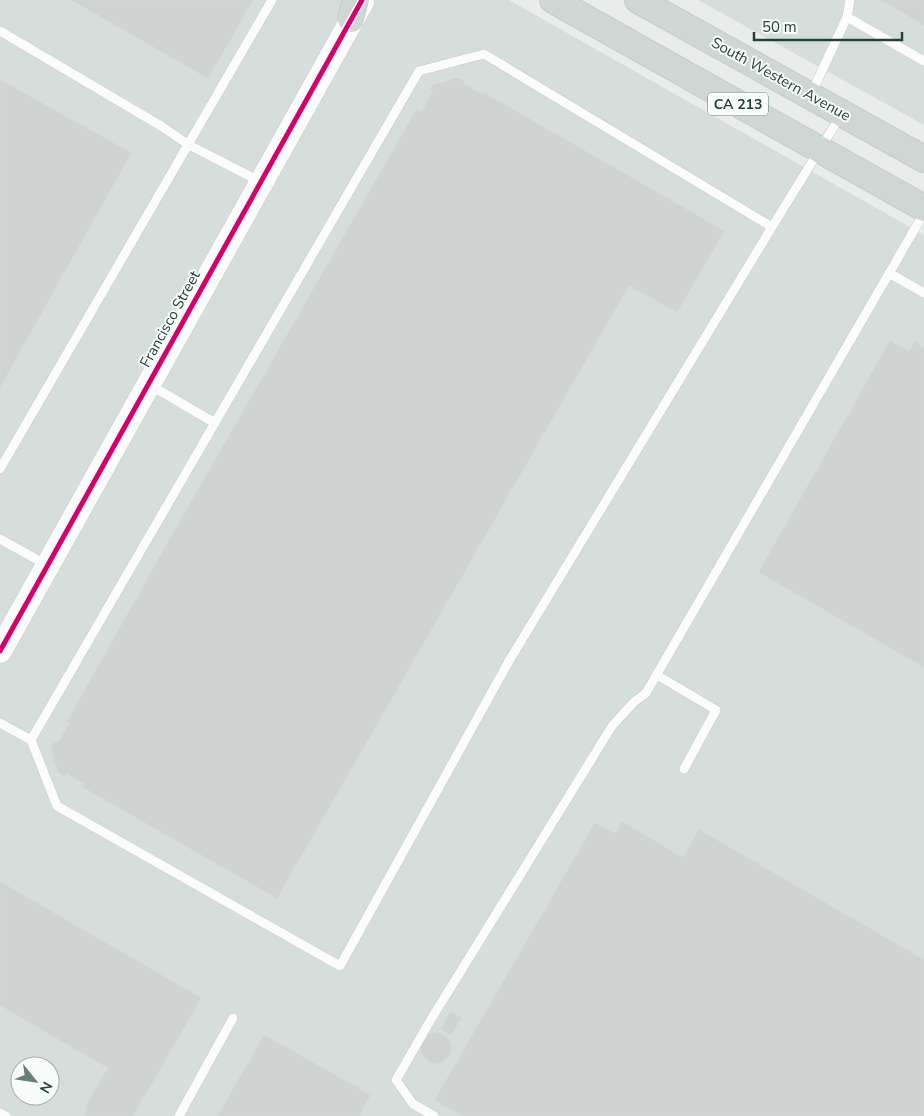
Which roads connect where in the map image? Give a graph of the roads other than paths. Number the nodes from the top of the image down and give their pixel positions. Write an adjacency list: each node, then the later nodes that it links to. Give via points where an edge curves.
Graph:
1 (272, 0): 11 (lane)
2 (553, 0): 12 (main road, CA 213)
3 (638, 0): 9 (main road, South Western Avenue / CA 213)
4 (850, 0): 6 (lane)
5 (356, 6): 14 (street, Francisco Street)
6 (847, 17): 8 (lane); 9 (lane)
7 (0, 30): 11 (lane)
8 (924, 60)
9 (810, 96): 10 (main road, South Western Avenue / CA 213)
10 (842, 113): 12 (lane); 13 (main road, South Western Avenue / CA 213)
11 (189, 144): 14 (lane); 22 (lane)
12 (819, 150): 15 (main road, CA 213); 17 (lane)
13 (924, 159)
14 (261, 182): 20 (street, Francisco Street)
15 (924, 208)
16 (924, 213): 18 (lane)
17 (772, 227): 21 (lane, via 484,54 419,71); 28 (lane, via 510,662 340,966 57,806)
18 (889, 273): 19 (lane); 26 (lane)
19 (924, 292)
20 (148, 384): 21 (lane); 24 (street, Francisco Street)
21 (215, 423): 28 (lane)
22 (0, 469)
23 (0, 539): 24 (lane)
24 (48, 566): 25 (street, Francisco Street)
25 (0, 651)
26 (657, 675): 29 (lane, via 716,710); 34 (lane, via 646,693 612,726 396,1080 413,1104)
27 (0, 723): 28 (lane)
28 (31, 740)
29 (684, 769)
30 (233, 1018): 33 (lane)
31 (0, 1113): 32 (lane)
32 (6, 1116)
33 (179, 1116)
34 (434, 1116)

